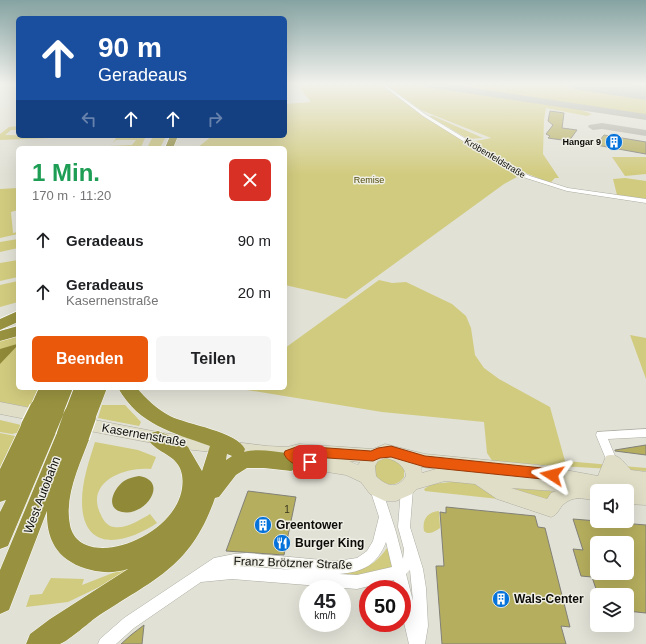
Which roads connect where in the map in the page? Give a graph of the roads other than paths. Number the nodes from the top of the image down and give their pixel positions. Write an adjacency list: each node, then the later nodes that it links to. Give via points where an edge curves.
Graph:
1 (423, 114): 2 (street, Kröbenfeldstraße, via 528,177 567,189)
2 (646, 201)
3 (16, 317): 4 (highway)
4 (0, 325)
5 (16, 332): 6 (highway)
6 (0, 336)
7 (49, 390): 13 (highway)
8 (64, 390): 13 (highway, West Autobahn)
9 (82, 390): 13 (highway, West Autobahn)
10 (96, 390): 13 (highway)
11 (128, 390): 16 (highway, via 142,408 161,421 179,429 220,440)
12 (0, 408): 15 (main road, Kasernenstraße)
13 (60, 422): 15 (highway, via 57,518 59,531 65,543 90,560 109,562 134,556 158,543 176,527 189,507 194,488 193,474 181,452); 28 (highway); 33 (highway, West Autobahn); 37 (highway, West Autobahn)
14 (646, 433): 22 (street, via 601,435)
15 (158, 438): 16 (main road, Kasernenstraße)
16 (227, 448): 18 (main road, Kasernenstraße); 29 (highway)
17 (373, 456): 18 (main road, Kasernenstraße, via 299,451); 19 (main road, via 384,451 398,453); 24 (main road, via 366,465)
18 (293, 457): 24 (main road, Kasernenstraße, via 348,468); 29 (highway, via 291,462 249,458 237,462 227,469)
19 (404, 457): 21 (main road); 25 (main road, via 413,469 414,476)
20 (478, 477): 21 (main road); 25 (main road, via 445,474); 27 (main road, via 503,493 551,509 557,499)
21 (538, 478): 22 (main road); 27 (main road)
22 (603, 478): 23 (main road); 26 (main road); 27 (main road)
23 (646, 479)
24 (371, 482): 25 (main road, via 390,493 397,493); 32 (street)
25 (409, 486): 34 (street, via 404,527)
26 (646, 488)
27 (573, 490)
28 (0, 492)
29 (206, 497): 38 (highway, via 187,534 174,548 148,571 76,616)
30 (634, 497): 31 (main road)
31 (646, 498)
32 (385, 518): 35 (street); 36 (street, Franz Brötzner Straße, via 382,540 375,552 359,565 317,566 240,560 214,565)
33 (0, 538)
34 (410, 550): 35 (street, via 409,561); 40 (street, via 419,588 421,626)
35 (400, 572): 36 (street, Franz Brötzner Straße, via 357,582 232,572); 40 (street)
36 (199, 576): 39 (street, Franz Brötzner Straße, via 129,623)
37 (0, 602)
38 (40, 644)
39 (105, 644)
40 (417, 644)

